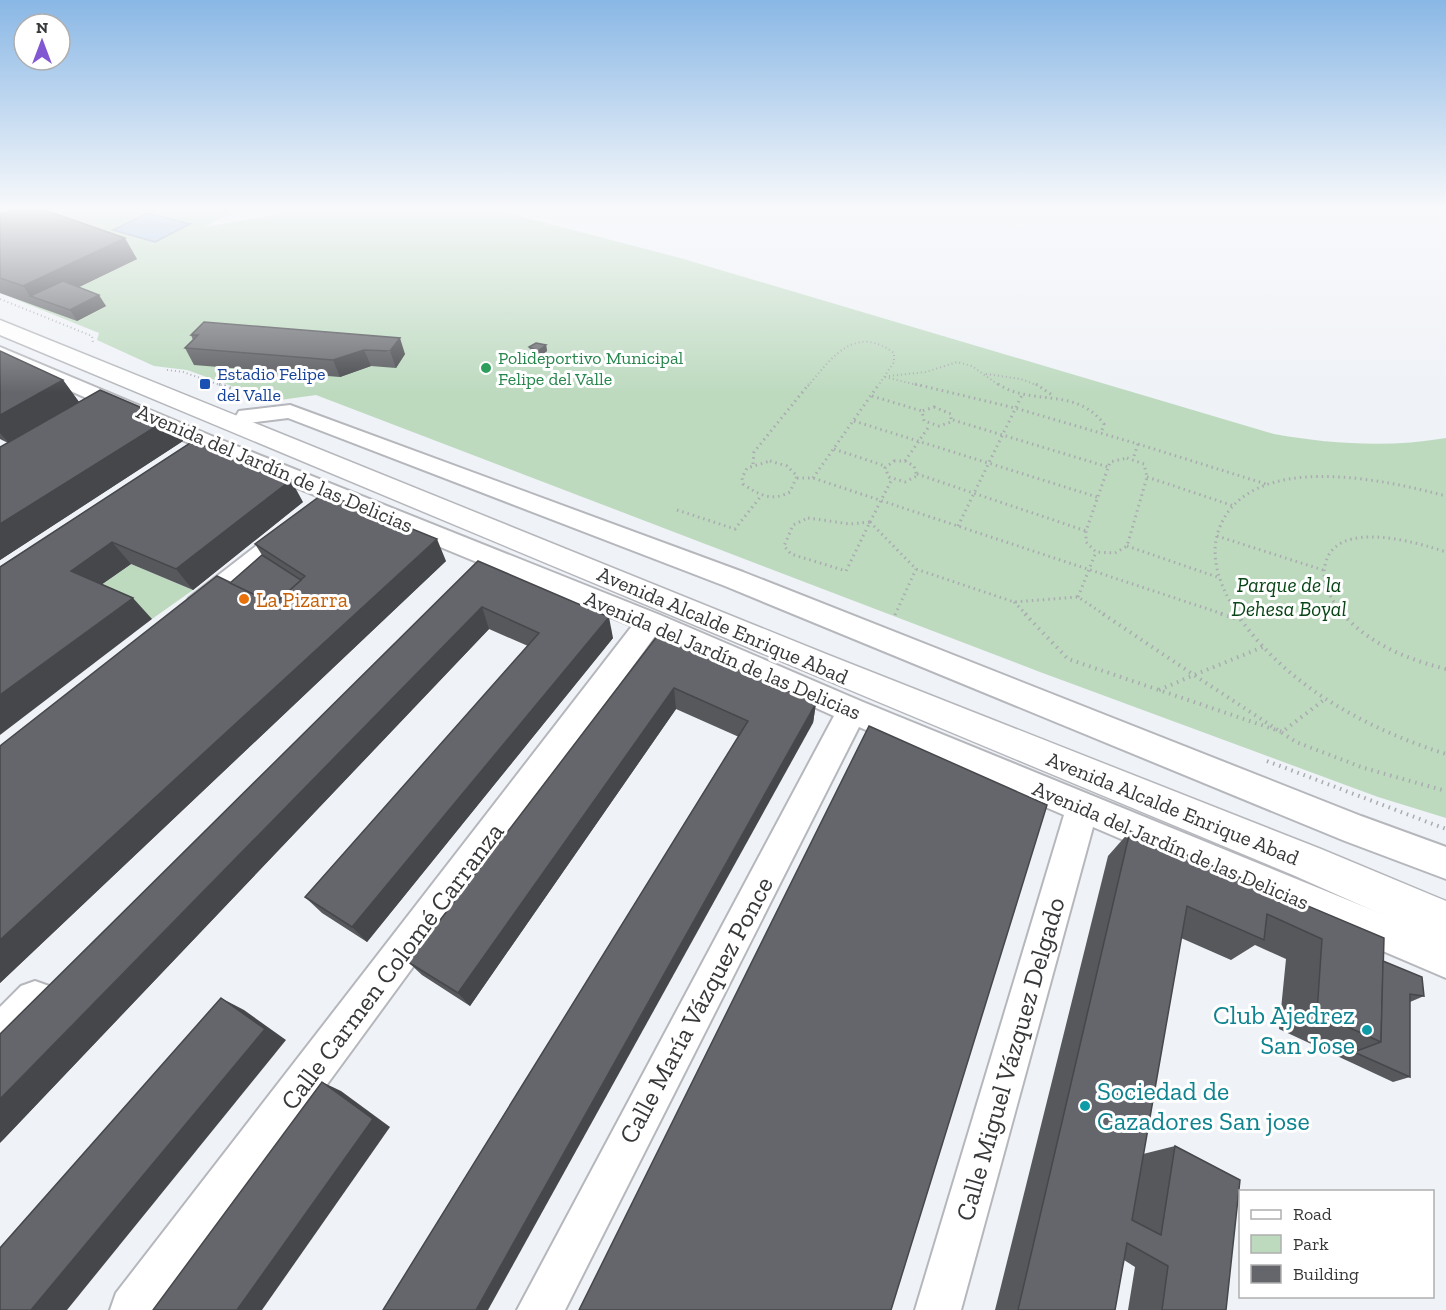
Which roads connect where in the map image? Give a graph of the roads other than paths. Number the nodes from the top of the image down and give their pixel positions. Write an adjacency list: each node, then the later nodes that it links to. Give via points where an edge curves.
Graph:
1 (0, 317): 4 (main road, Avenida Alcalde Enrique Abad)
2 (0, 327): 14 (main road, Avenida Alcalde Enrique Abad)
3 (0, 353): 5 (street, Avenida del Jardín de las Delicias, via 196,449)
4 (247, 416): 12 (street, Avenida Alcalde Enrique Abad, via 290,411 312,419 723,575); 13 (main road, Avenida Alcalde Enrique Abad)
5 (338, 495): 6 (street, Avenida del Jardín de las Delicias); 9 (street)
6 (488, 557): 7 (street); 8 (street, Avenida del Jardín de las Delicias)
7 (465, 580)
8 (650, 622): 10 (street, Avenida del Jardín de las Delicias); 18 (street, Calle Carmen Colomé Carranza)
9 (175, 623)
10 (852, 711): 11 (street, Avenida del Jardín de las Delicias); 19 (street, Calle María Vázquez Ponce)
11 (1082, 807): 15 (street, Avenida del Jardín de las Delicias); 20 (street, Calle Miguel Vázquez Delgado)
12 (1446, 863)
13 (1446, 897)
14 (1446, 922)
15 (1446, 959)
16 (59, 976): 17 (street)
17 (0, 1034)
18 (133, 1310)
19 (540, 1310)
20 (938, 1310)

